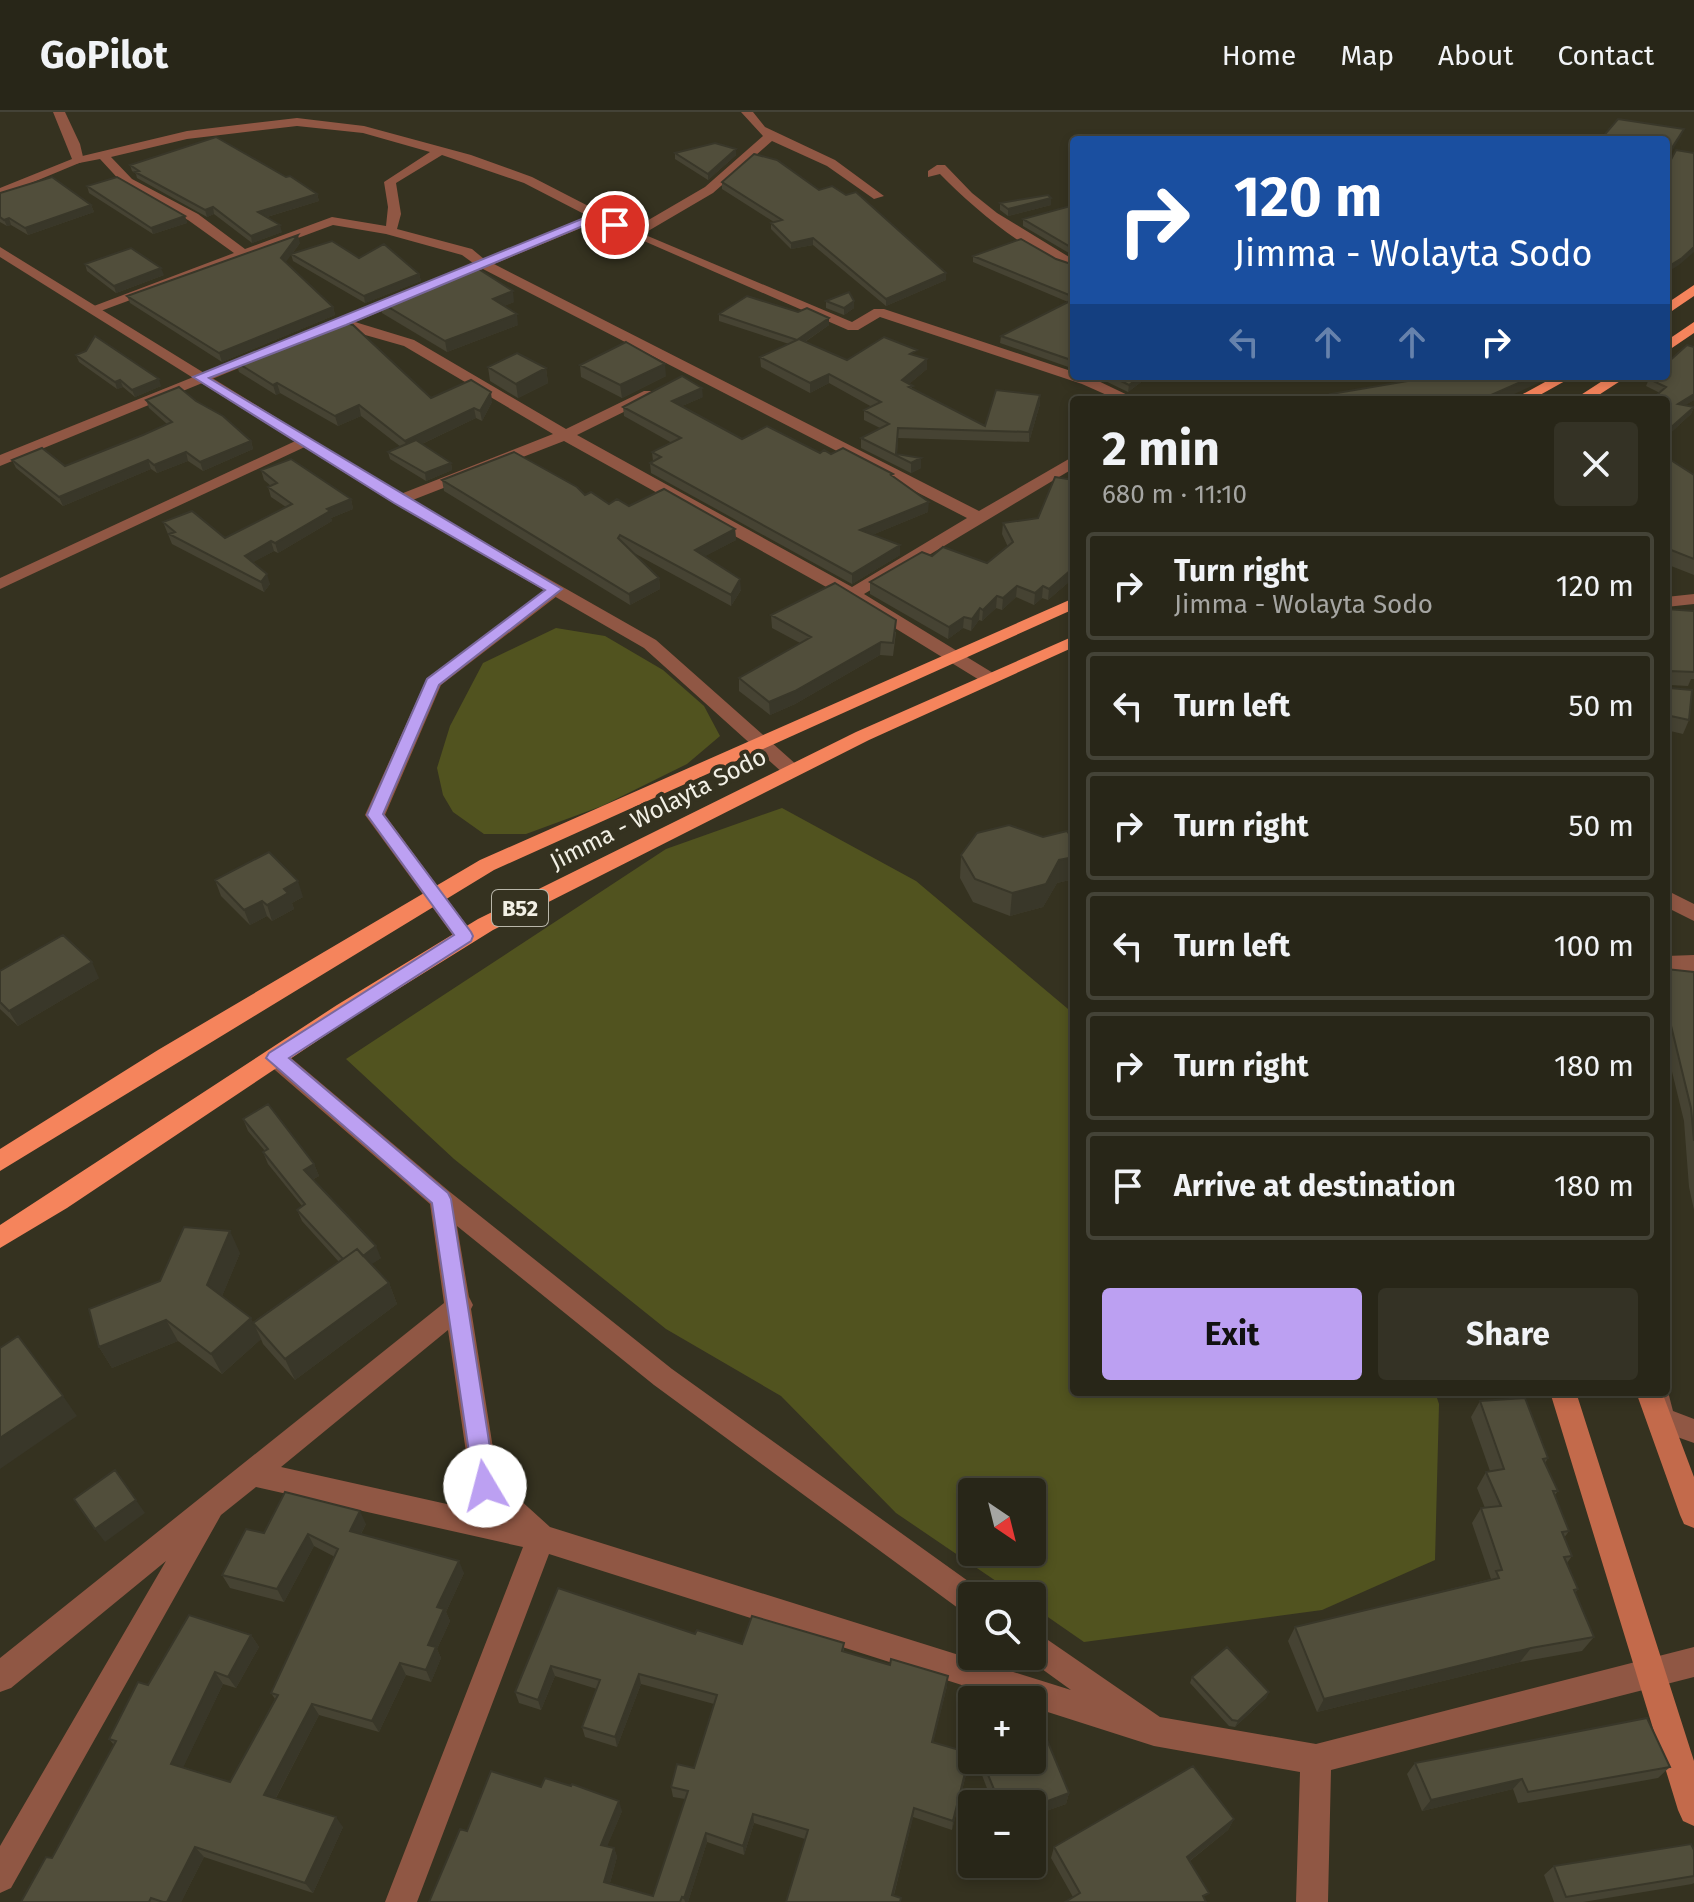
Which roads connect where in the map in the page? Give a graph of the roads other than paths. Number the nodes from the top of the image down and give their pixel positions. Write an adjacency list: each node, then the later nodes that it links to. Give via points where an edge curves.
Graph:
1 (59, 112): 6 (street)
2 (747, 112): 3 (street)
3 (771, 136): 9 (street, via 831,163); 14 (street, via 709,190)
4 (440, 151): 5 (street, via 364,130 297,122 187,135); 10 (street, via 528,180); 13 (street, via 390,182)
5 (104, 156): 6 (street); 16 (street, via 128,182 193,217)
6 (78, 161): 8 (street)
7 (932, 174): 12 (street, via 941,168)
8 (0, 192)
9 (878, 196)
10 (598, 216): 14 (street); 17 (street)
11 (1028, 219): 12 (street)
12 (1004, 224): 18 (street)
13 (392, 231): 16 (street, via 332,221); 17 (street, via 467,252)
14 (633, 234): 25 (street, via 853,327 879,312)
15 (0, 251): 21 (street)
16 (244, 254): 21 (street)
17 (481, 263): 27 (street); 34 (street, via 334,325 409,343)
18 (1070, 264)
19 (1694, 289): 20 (highway)
20 (1670, 308)
21 (93, 309): 26 (street)
22 (1694, 326): 24 (highway)
23 (285, 344): 26 (street)
24 (1670, 345)
25 (1070, 371)
26 (199, 377): 35 (street); 36 (street)
27 (679, 379): 34 (street); 39 (street)
28 (1096, 380): 31 (street)
29 (1559, 380): 32 (highway)
30 (1614, 380): 33 (highway)
31 (1124, 396)
32 (1527, 396)
33 (1587, 396)
34 (565, 435): 38 (street); 42 (street)
35 (304, 442): 38 (street); 40 (street)
36 (0, 461)
37 (1070, 463): 39 (street)
38 (399, 500): 41 (street)
39 (980, 518): 42 (street)
40 (0, 584)
41 (555, 589): 49 (street, via 650,644); 51 (street, via 433,682 375,815)
42 (852, 594): 47 (street)
43 (1694, 599): 44 (street)
44 (1670, 602)
45 (1070, 605): 47 (highway, Jimma - Wolayta Sodo / B52)
46 (1070, 643): 48 (highway, Jimma - Wolayta Sodo / B52)
47 (954, 657): 48 (street); 49 (highway, Jimma - Wolayta Sodo / B52)
48 (987, 677): 50 (highway, Jimma - Wolayta Sodo / B52)
49 (761, 743): 50 (street); 51 (highway, Jimma - Wolayta Sodo / B52, via 487,865)
50 (791, 770): 54 (highway, Jimma - Wolayta Sodo / B52)
51 (435, 896): 54 (street); 58 (highway, Jimma - Wolayta Sodo / B52)
52 (1670, 899): 53 (street)
53 (1694, 914)
54 (464, 936): 57 (highway, Jimma - Wolayta Sodo / B52)
55 (1694, 963): 56 (street)
56 (1670, 964)
57 (276, 1058): 59 (street); 60 (highway, Jimma - Wolayta Sodo / B52)
58 (0, 1161)
59 (441, 1199): 61 (street); 69 (street, via 663,1377)
60 (0, 1238)
61 (460, 1305): 65 (street); 68 (street, via 485,1486)
62 (1564, 1396): 72 (main road)
63 (1659, 1405): 64 (street); 67 (main road)
64 (1694, 1431)
65 (252, 1473): 66 (street); 68 (street)
66 (215, 1503): 73 (street); 77 (street)
67 (1694, 1515)
68 (541, 1538): 74 (street); 78 (street)
69 (958, 1591)
70 (1046, 1654): 74 (street)
71 (1694, 1662): 72 (street)
72 (1652, 1673): 75 (street); 76 (main road)
73 (0, 1677)
74 (1154, 1731): 75 (street)
75 (1316, 1759): 79 (street)
76 (1694, 1810)
77 (0, 1877)
78 (401, 1902)
79 (1312, 1902)

